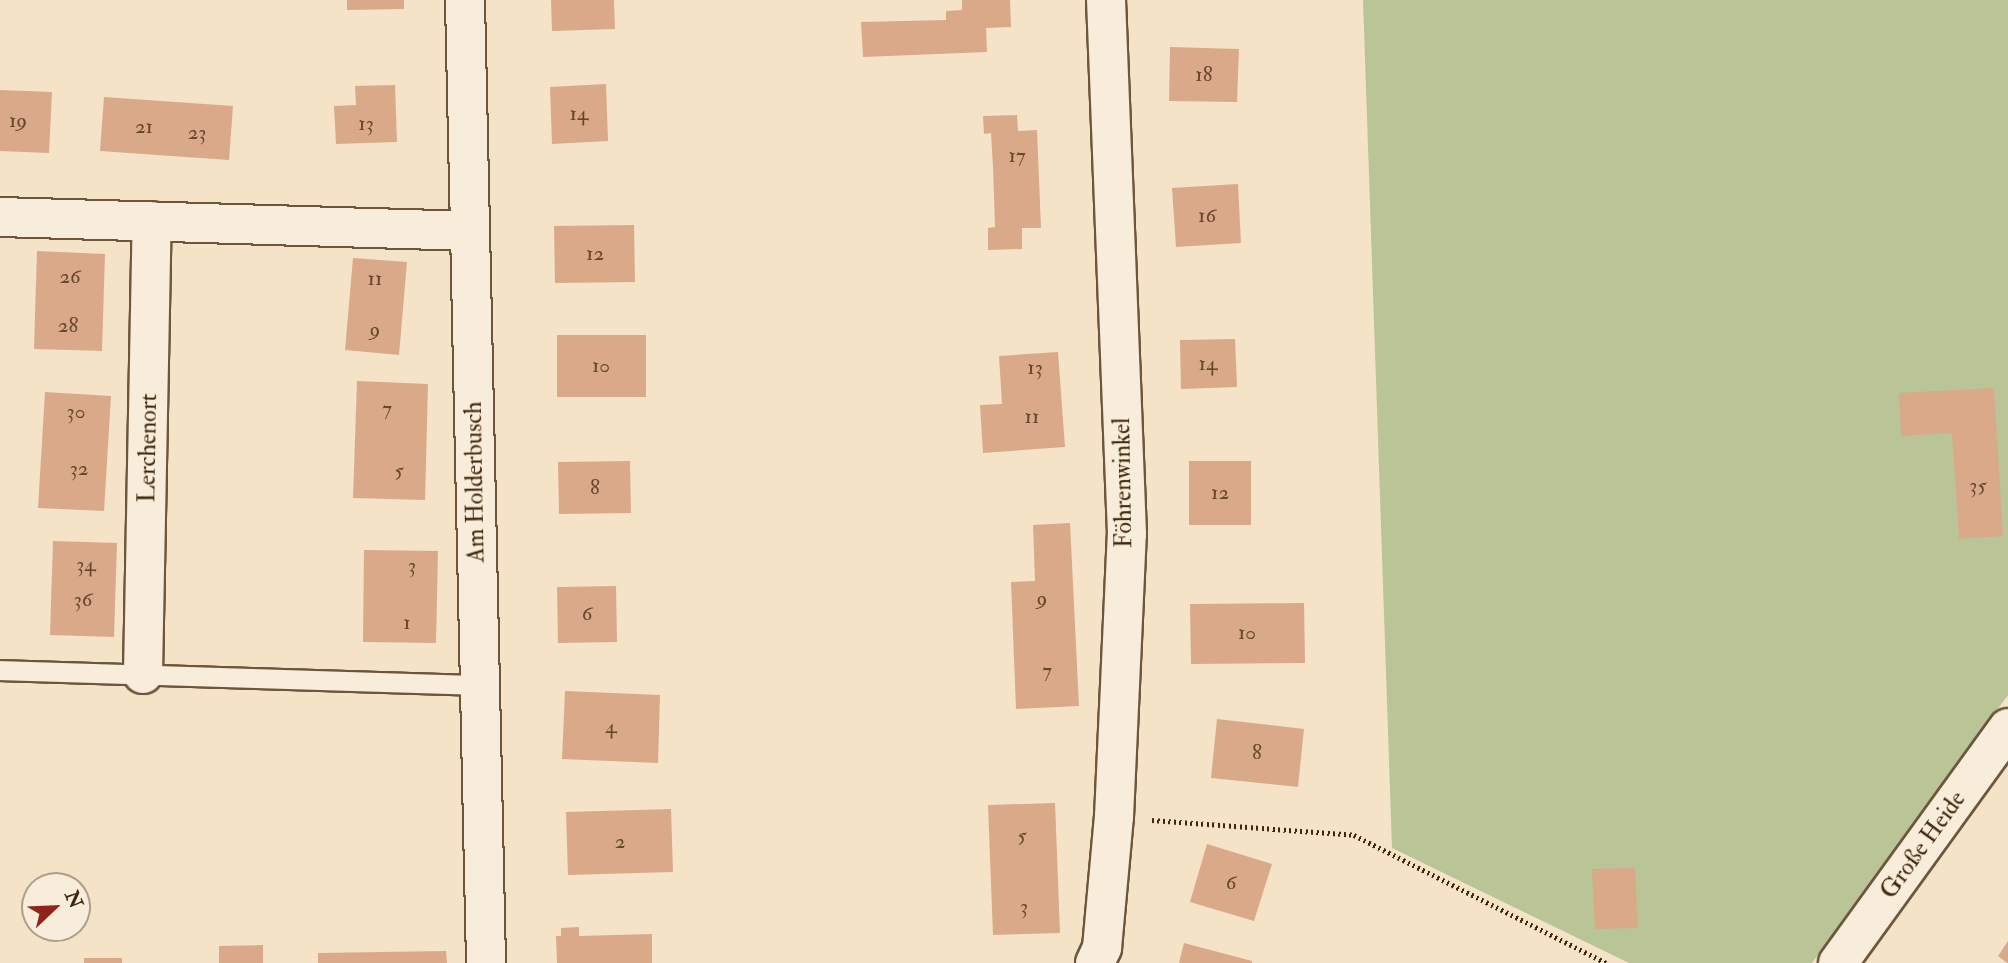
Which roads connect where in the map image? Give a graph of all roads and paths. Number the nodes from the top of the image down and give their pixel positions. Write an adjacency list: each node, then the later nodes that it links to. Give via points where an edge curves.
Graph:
1 (465, 0): 5 (street, Am Holderbusch)
2 (1106, 0): 10 (street, Föhrenwinkel, via 1127,534)
3 (0, 217): 4 (street)
4 (152, 221): 5 (street); 7 (street, Lerchenort)
5 (469, 231): 8 (street, Am Holderbusch)
6 (0, 670): 7 (lane)
7 (144, 674): 8 (lane)
8 (480, 685): 11 (street, Am Holderbusch)
9 (2008, 728): 14 (street, Große Heide)
10 (1114, 817): 12 (street, Föhrenwinkel, via 1102,948); 13 (path, via 1353,835)
11 (486, 963)
12 (1095, 963)
13 (1606, 963)
14 (1838, 963)

